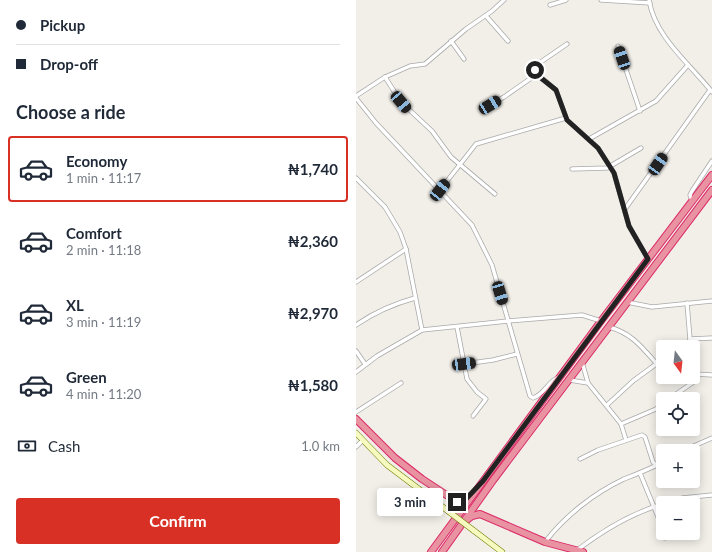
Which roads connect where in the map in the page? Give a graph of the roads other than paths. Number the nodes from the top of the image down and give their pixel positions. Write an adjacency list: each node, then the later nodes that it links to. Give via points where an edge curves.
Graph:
1 (504, 0): 6 (street)
2 (566, 0): 5 (street)
3 (601, 0): 4 (street)
4 (649, 2): 12 (street, via 658,26)
5 (550, 5)
6 (486, 16): 7 (street); 8 (street)
7 (451, 41): 11 (street); 14 (street, via 425,64 410,66)
8 (508, 41)
9 (567, 44): 13 (street, via 535,66)
10 (618, 46): 18 (street)
11 (464, 59)
12 (688, 65): 15 (street); 18 (street, via 656,101)
13 (536, 74): 17 (street); 19 (street, via 556,90)
14 (385, 77): 16 (street); 23 (street, via 404,105 432,132)
15 (711, 91): 32 (street)
16 (356, 97): 28 (street, via 376,123)
17 (483, 109)
18 (640, 111): 20 (street)
19 (566, 118): 20 (street); 23 (street, via 476,144)
20 (589, 139): 24 (street)
21 (641, 148): 24 (street)
22 (712, 161): 31 (street, via 692,191)
23 (460, 165): 28 (street); 30 (street)
24 (610, 166): 25 (street); 32 (street)
25 (572, 169)
26 (712, 175): 31 (highway)
27 (356, 178): 35 (street, via 385,207 400,232)
28 (440, 190): 42 (street, via 472,225 484,247)
29 (712, 190): 34 (highway)
30 (495, 194)
31 (692, 201): 33 (highway)
32 (625, 209): 36 (street, via 633,234)
33 (661, 242): 34 (highway); 36 (highway)
34 (668, 248): 40 (highway)
35 (406, 249): 37 (street); 38 (street)
36 (648, 259): 43 (highway)
37 (356, 282)
38 (415, 298): 44 (street, via 375,312); 47 (street)
39 (712, 301): 41 (street)
40 (627, 302): 41 (street, via 652,307); 46 (highway)
41 (687, 303): 49 (street)
42 (508, 321): 43 (street, via 582,315); 45 (street); 51 (street)
43 (601, 321): 59 (highway)
44 (356, 325)
45 (457, 326): 47 (street); 55 (street)
46 (608, 327): 52 (highway); 53 (street, via 630,336)
47 (422, 330): 54 (street)
48 (712, 338): 49 (street)
49 (690, 339)
50 (356, 351): 54 (street)
51 (517, 354): 55 (street); 59 (street, via 531,398 537,397 550,382)
52 (582, 362): 60 (highway); 62 (street)
53 (656, 363): 65 (street)
54 (366, 364): 56 (street)
55 (464, 364): 68 (street, via 470,385 486,399)
56 (356, 372)
57 (700, 374): 58 (street)
58 (712, 375)
59 (562, 376): 81 (highway)
60 (569, 380): 62 (street); 82 (highway)
61 (401, 383): 67 (street)
62 (588, 384): 65 (street)
63 (692, 384): 64 (street)
64 (680, 392)
65 (607, 405): 70 (street)
66 (656, 409): 70 (street)
67 (356, 412)
68 (473, 416)
69 (356, 418): 85 (highway, via 395,458)
70 (621, 424): 73 (street)
71 (356, 433): 74 (main road)
72 (712, 438): 75 (street)
73 (626, 440): 77 (street); 78 (street, via 642,435 645,437)
74 (362, 441): 76 (street); 95 (main road, bridge, via 388,465)
75 (698, 444)
76 (356, 447)
77 (580, 459)
78 (656, 465)
79 (656, 466): 80 (street)
80 (640, 473): 86 (street); 90 (street, via 581,505 567,516)
81 (483, 481): 85 (highway, via 464,501); 89 (highway)
82 (488, 488): 88 (highway, via 478,506); 91 (highway)
83 (712, 495): 84 (street)
84 (700, 496)
85 (457, 502): 89 (highway, via 458,512)
86 (655, 506): 87 (street); 92 (street, via 602,532)
87 (656, 509)
88 (480, 514): 90 (highway); 91 (highway, via 468,519)
89 (439, 542): 93 (highway)
90 (545, 542): 92 (highway)
91 (448, 544): 94 (highway)
92 (575, 551)
93 (431, 552)
94 (442, 552)
95 (502, 552)

